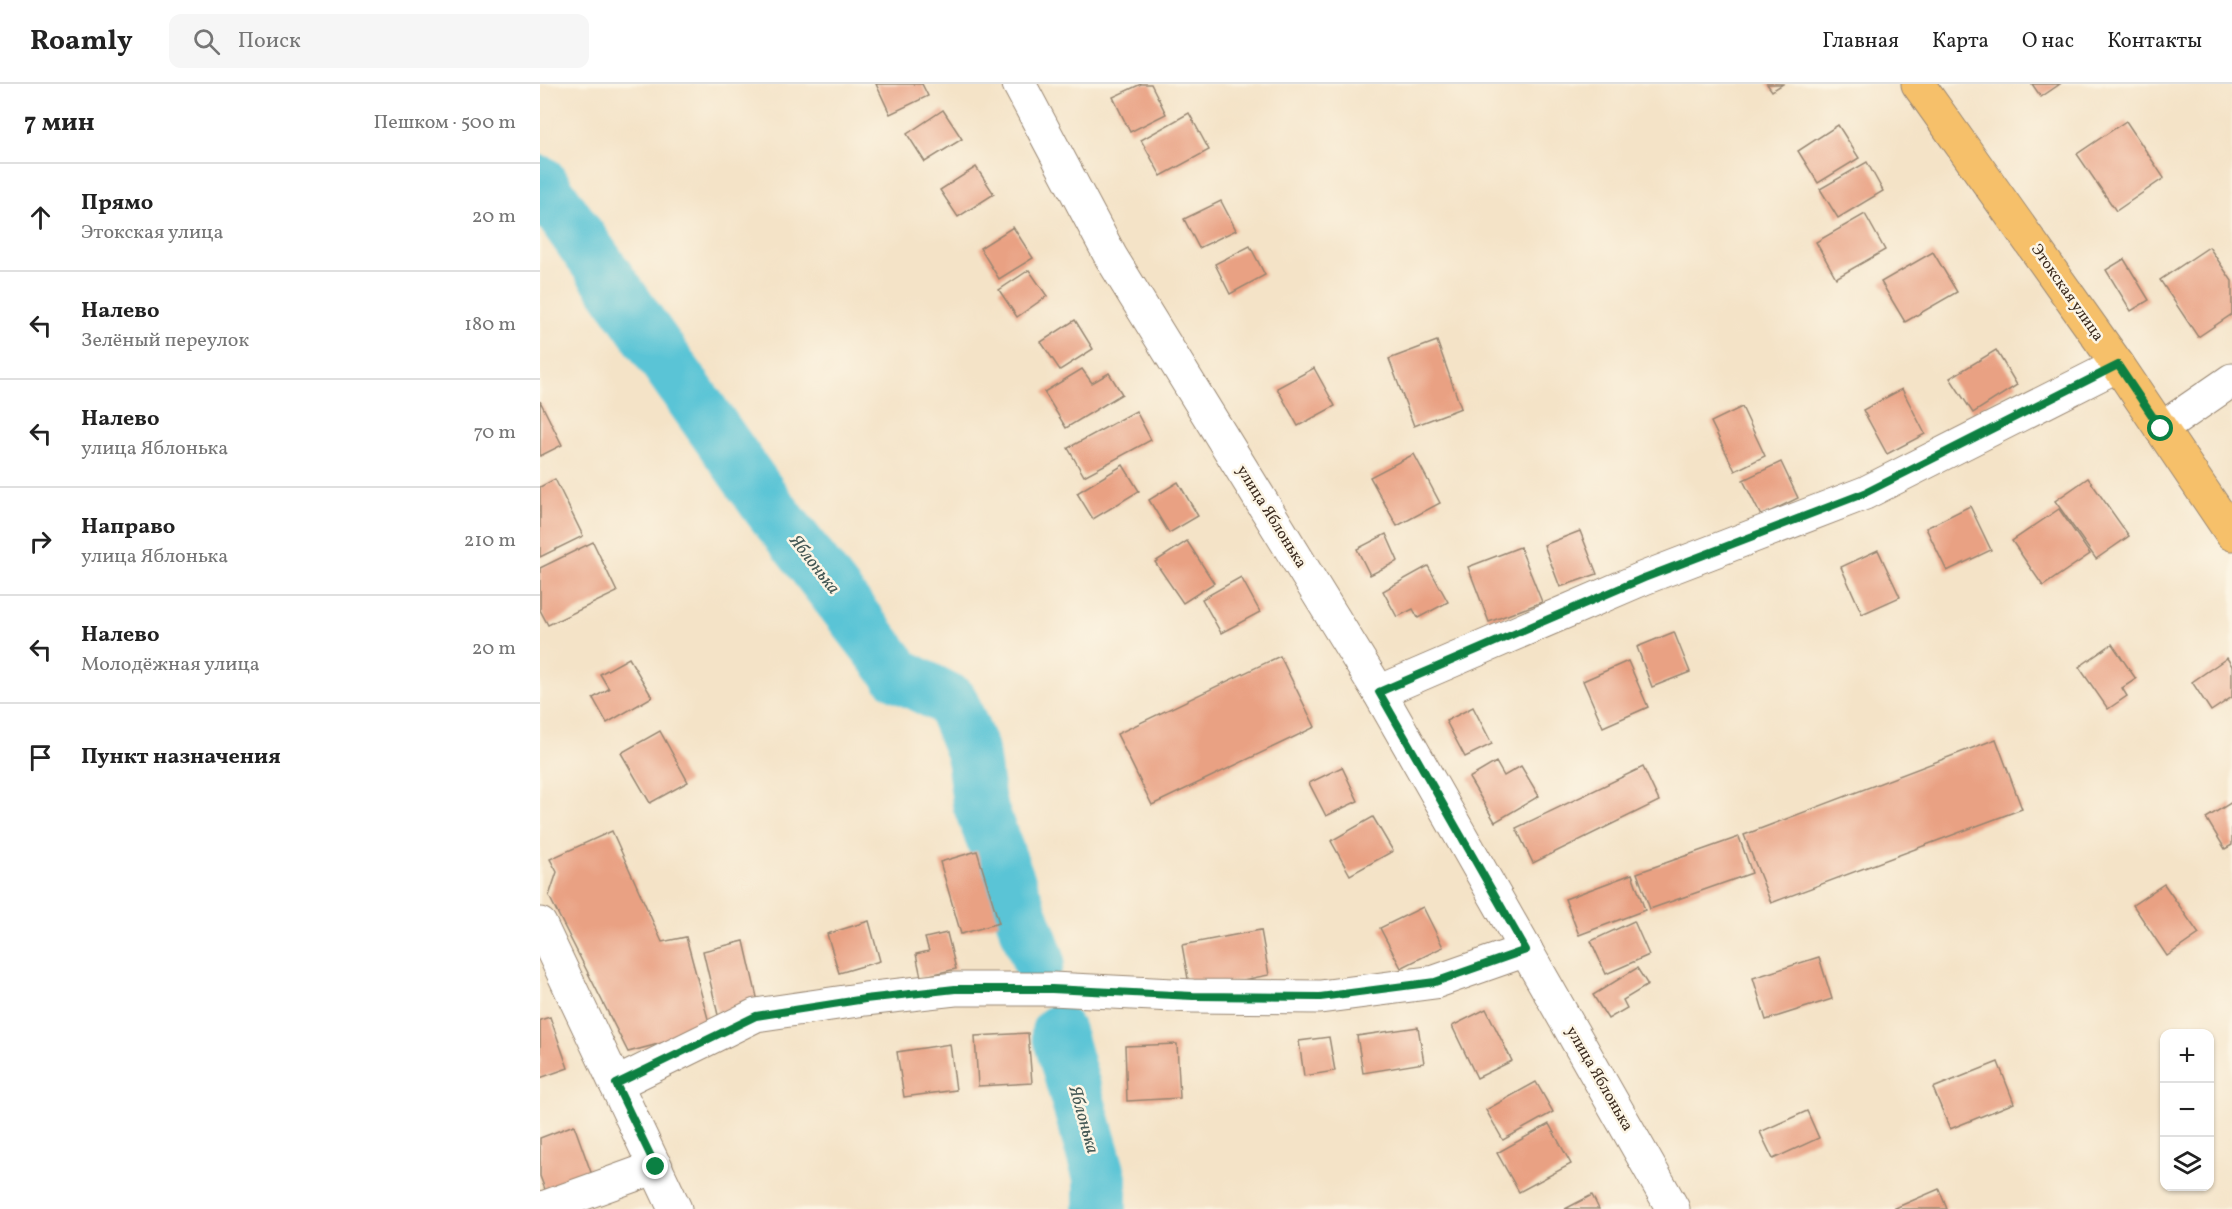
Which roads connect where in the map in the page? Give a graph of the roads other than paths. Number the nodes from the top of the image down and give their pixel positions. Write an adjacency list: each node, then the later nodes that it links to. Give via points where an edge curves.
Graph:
1 (1019, 84): 7 (street, улица Яблонька, via 1111,257)
2 (1918, 84): 3 (main road, Этокская улица)
3 (2118, 365): 5 (main road, Этокская улица); 7 (street, via 1865,493 1644,578)
4 (2232, 380): 5 (street)
5 (2161, 429): 6 (main road, Этокская улица)
6 (2232, 534)
7 (1379, 692): 9 (street, улица Яблонька)
8 (540, 924): 10 (street)
9 (1526, 950): 10 (street, via 1435,982 1320,997 955,989 832,1004 756,1016); 14 (street, улица Яблонька)
10 (616, 1084): 11 (street)
11 (656, 1167): 12 (street); 13 (street)
12 (540, 1209)
13 (675, 1209)
14 (1673, 1209)

